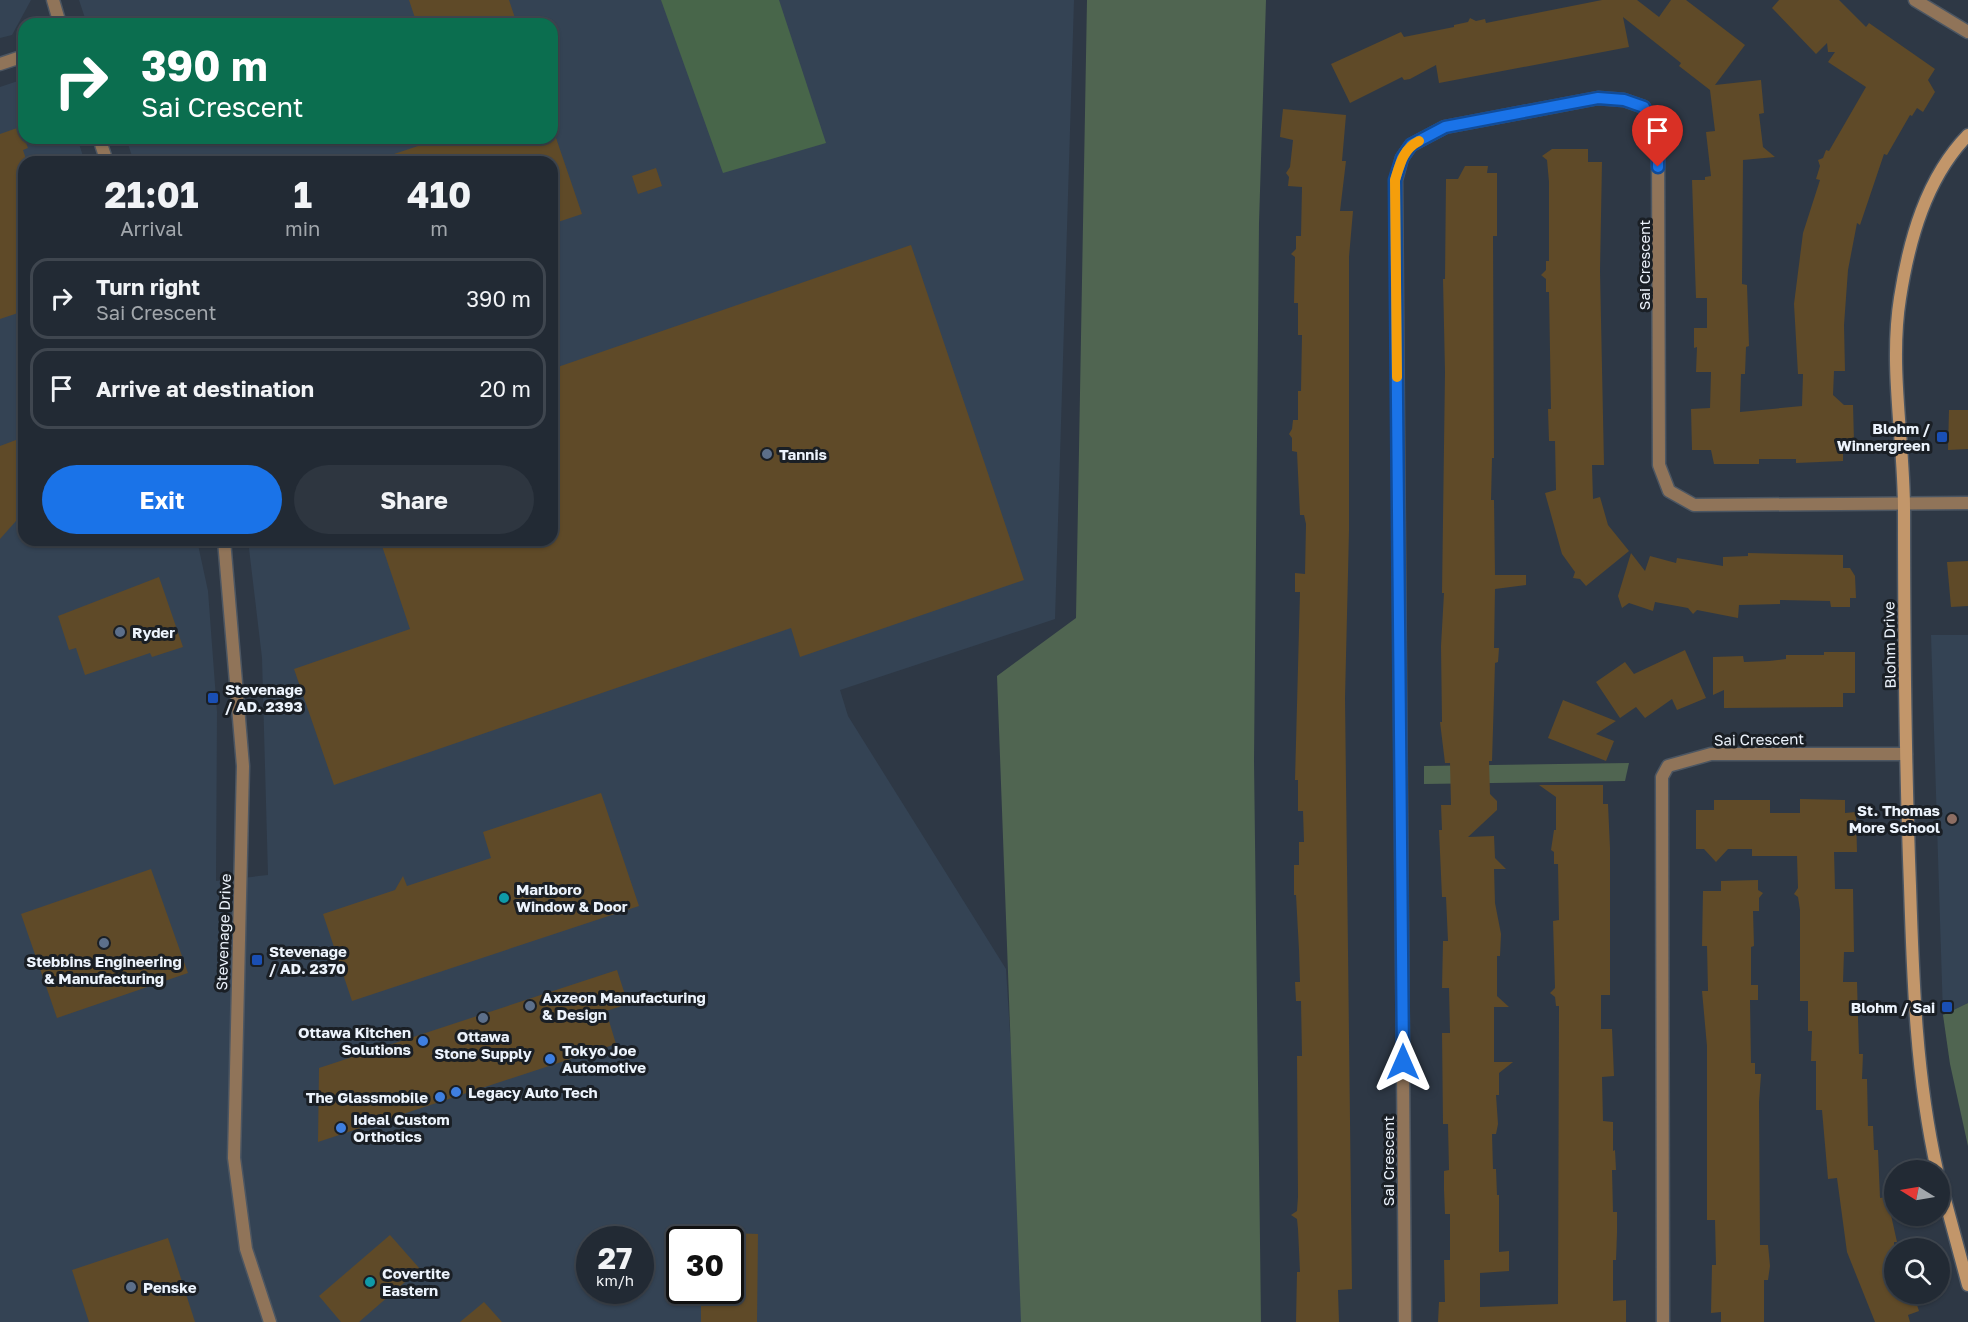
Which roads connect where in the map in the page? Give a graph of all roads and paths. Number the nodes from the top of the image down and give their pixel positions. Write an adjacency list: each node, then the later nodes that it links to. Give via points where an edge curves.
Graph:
1 (53, 0): 3 (street)
2 (1915, 0): 4 (street)
3 (58, 18)
4 (1968, 32)
5 (18, 58): 6 (street)
6 (0, 64)
7 (1968, 135): 8 (street, Blohm Drive, via 1950,153 1930,194 1910,242 1901,291 1897,349)
8 (1904, 504): 9 (street); 11 (street, Blohm Drive); 16 (street, Sai Crescent, via 1694,506 1669,491 1659,465 1658,144 1644,107 1624,100 1598,98 1445,127 1411,145 1395,180)
9 (1968, 504)
10 (225, 546): 15 (street, Stevenage Drive, via 243,766 234,1158 246,1249)
11 (1906, 754): 12 (street, Blohm Drive, via 1913,981 1926,1123); 17 (street, Sai Crescent, via 1711,754 1668,766 1662,777)
12 (1935, 1160)
13 (1950, 1218): 14 (street)
14 (1968, 1285)
15 (270, 1322)
16 (1405, 1322)
17 (1663, 1322)

